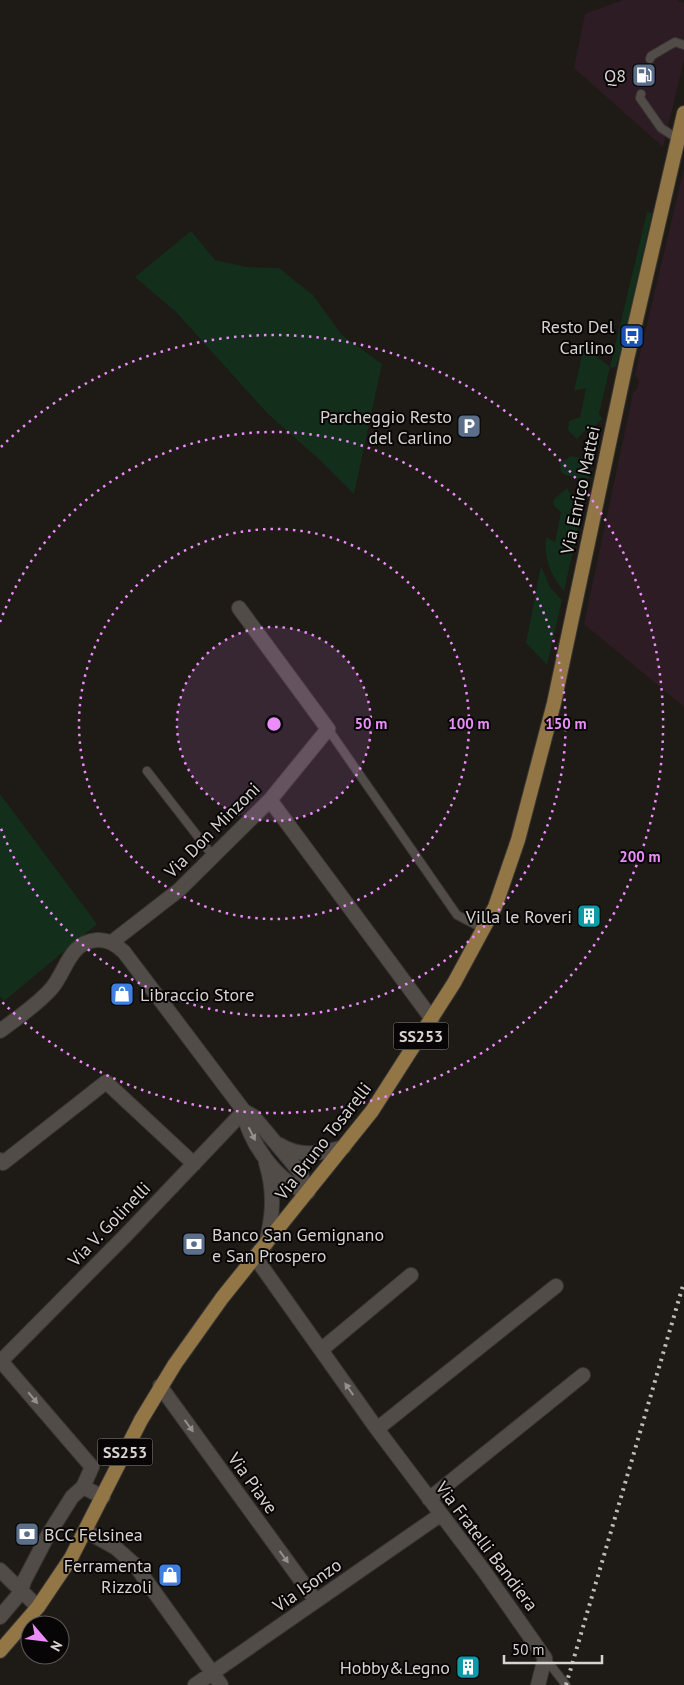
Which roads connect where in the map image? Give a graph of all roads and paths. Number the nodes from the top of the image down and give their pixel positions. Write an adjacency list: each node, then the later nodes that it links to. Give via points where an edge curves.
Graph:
1 (684, 44): 2 (lane, via 675,42)
2 (650, 59)
3 (641, 94): 5 (lane, via 640,98 661,128)
4 (684, 113): 5 (main road, Via Enrico Mattei)
5 (678, 139): 11 (main road, Via Enrico Mattei, via 627,359 554,703)
6 (239, 608): 7 (street)
7 (328, 729): 9 (street, Via Don Minzoni); 12 (lane, via 457,915)
8 (147, 771): 10 (lane)
9 (270, 800): 10 (street, Via Don Minzoni); 14 (street)
10 (213, 856): 13 (street, Via Don Minzoni, via 180,890)
11 (508, 874): 12 (main road, Via Bruno Tosarelli / SS253)
12 (484, 929): 14 (main road, Via Bruno Tosarelli / SS253)
13 (112, 942): 15 (street, via 96,940 83,944 72,953 44,997); 16 (street, via 124,952)
14 (432, 1019): 18 (main road, Via Bruno Tosarelli / SS253, via 372,1111)
15 (0, 1031)
16 (244, 1111): 17 (street, via 253,1116); 19 (street, one-way to 19, via 244,1120); 21 (street, Via V. Golinelli)
17 (276, 1143): 18 (street, via 306,1154); 22 (street, via 300,1172)
18 (344, 1147): 22 (main road, Via Bruno Tosarelli / SS253)
19 (264, 1156): 22 (street, via 290,1185); 23 (street, via 273,1187)
20 (1, 1163): 21 (street, via 106,1082)
21 (194, 1164): 28 (street, Via V. Golinelli)
22 (308, 1192): 23 (main road, Via Bruno Tosarelli / SS253)
23 (266, 1244): 24 (main road, Via Bruno Tosarelli / SS253)
24 (255, 1257): 27 (street, Via Fratelli Bandiera); 30 (main road, Via Bruno Tosarelli / SS253, via 203,1323)
25 (411, 1275): 27 (street)
26 (556, 1286): 31 (street)
27 (322, 1350): 31 (street, Via Fratelli Bandiera, one-way to 27)
28 (0, 1361): 32 (street, one-way to 32, via 92,1467)
29 (583, 1375): 34 (street)
30 (160, 1386): 33 (main road, Via Bruno Tosarelli / SS253); 39 (street, Via Piave, one-way to 39)
31 (377, 1429): 34 (street, Via Fratelli Bandiera)
32 (83, 1487): 33 (street); 38 (street, via 72,1497 48,1535)
33 (103, 1497): 36 (main road, Via Bruno Tosarelli / SS253)
34 (429, 1499): 35 (street, Via Fratelli Bandiera)
35 (440, 1515): 39 (street, Via Isonzo); 43 (street, Via Fratelli Bandiera)
36 (86, 1531): 40 (main road, Via Bruno Tosarelli / SS253); 44 (street, via 116,1548 135,1565)
37 (0, 1570): 38 (street)
38 (20, 1592): 40 (street); 41 (street)
39 (316, 1602): 44 (street, Via Isonzo)
40 (38, 1607): 42 (main road, Via Bruno Tosarelli / SS253)
41 (0, 1617)
42 (0, 1651)
43 (545, 1658): 47 (street); 48 (lane, Via Fratelli Bandiera)
44 (212, 1673): 45 (street, Via Isonzo); 46 (street)
45 (196, 1685)
46 (221, 1685)
47 (538, 1685)
48 (566, 1685)

